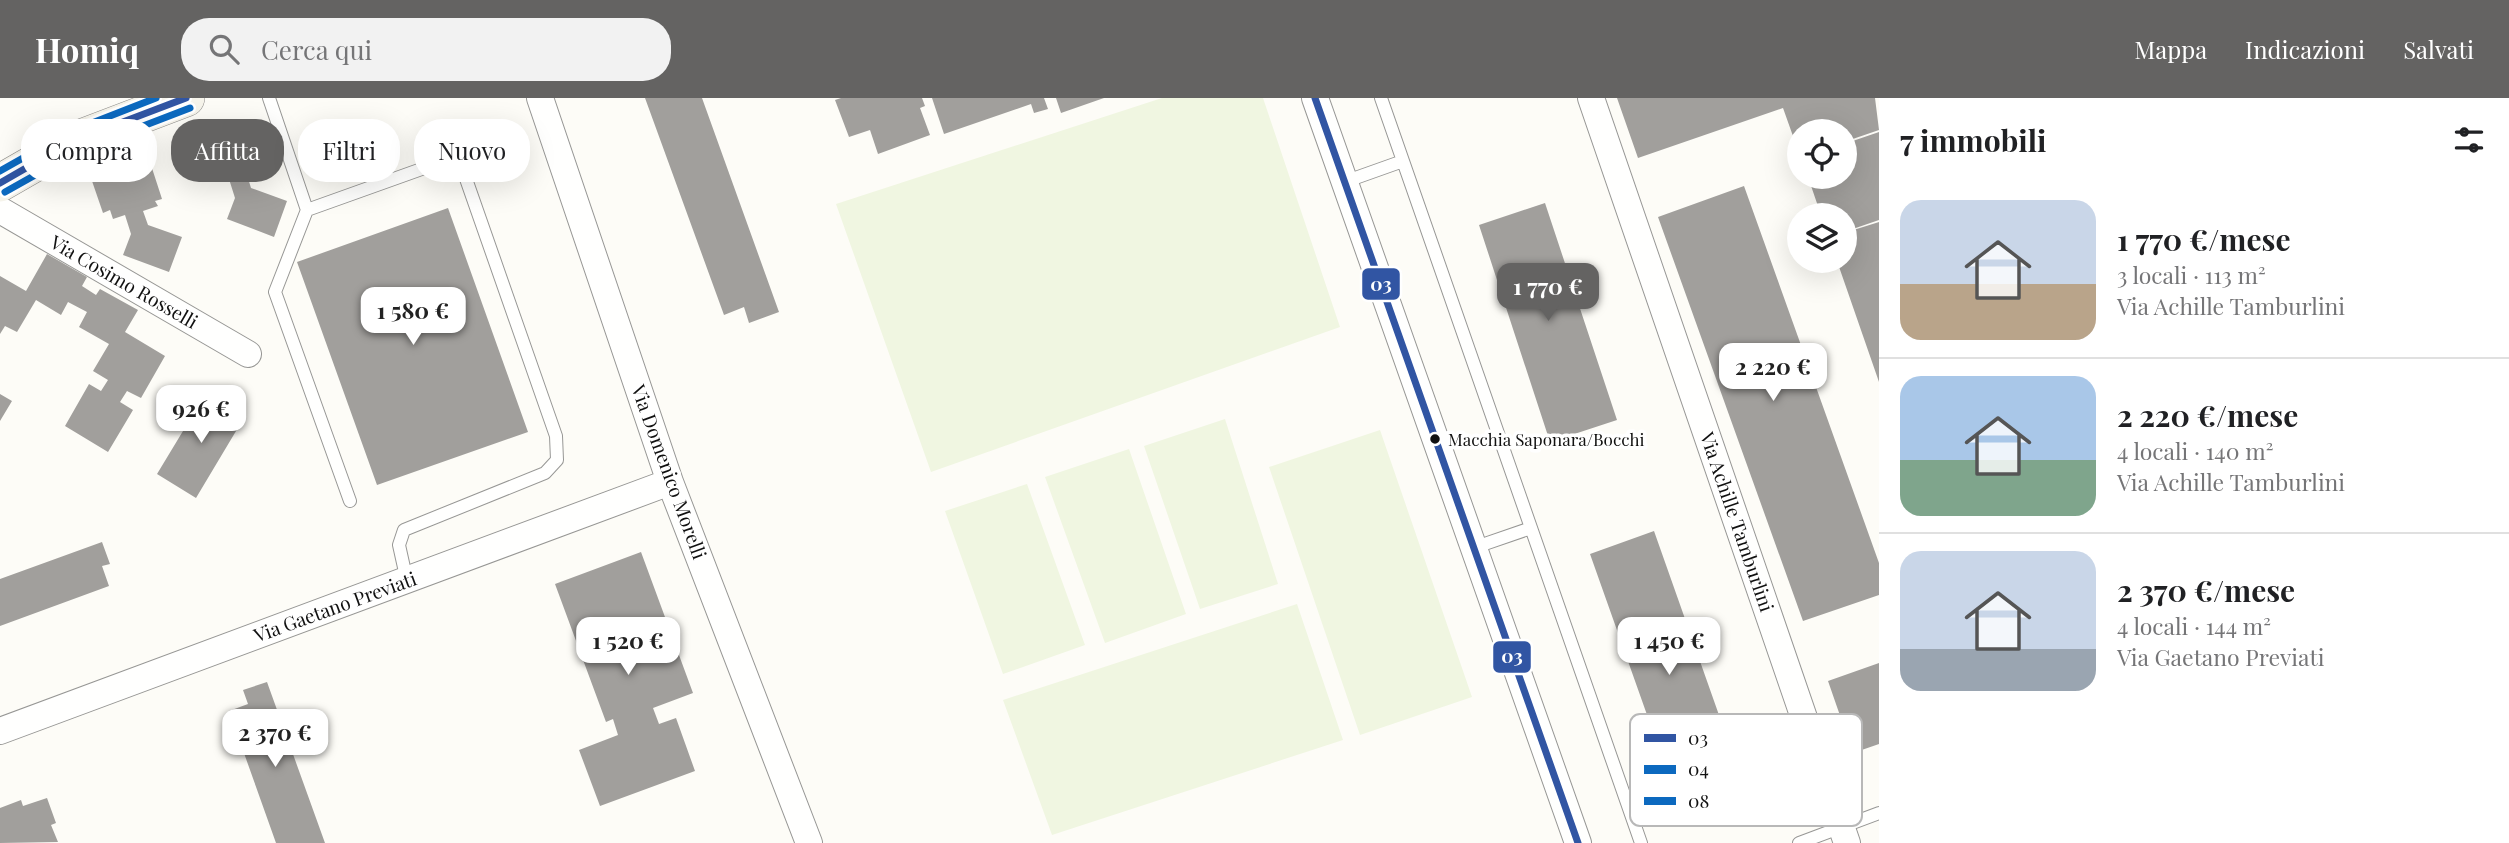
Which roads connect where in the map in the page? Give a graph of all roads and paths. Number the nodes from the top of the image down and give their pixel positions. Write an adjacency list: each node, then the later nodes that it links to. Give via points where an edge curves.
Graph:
1 (186, 98): 8 (street, via 73,141)
2 (268, 98): 11 (lane)
3 (540, 98): 13 (street, Via Domenico Morelli)
4 (1315, 98): 9 (street)
5 (1381, 98): 7 (lane)
6 (1591, 98): 18 (street, Via Achille Tamburlini)
7 (1403, 161): 9 (lane); 15 (lane)
8 (0, 183)
9 (1344, 183): 16 (street)
10 (0, 210): 12 (street, Via Cosimo Rosselli)
11 (307, 210): 14 (lane, via 275,292); 17 (lane, via 458,156 556,436 557,460 545,473 404,530 399,545)
12 (248, 354)
13 (670, 482): 17 (street, Via Gaetano Previati); 25 (street, Via Domenico Morelli)
14 (350, 501)
15 (1531, 528): 16 (lane); 20 (lane)
16 (1474, 548): 26 (street)
17 (407, 581): 19 (street, Via Gaetano Previati)
18 (1802, 714)
19 (0, 731)
20 (1630, 812)
21 (1879, 813): 22 (lane)
22 (1862, 824)
23 (1635, 826): 27 (lane)
24 (1844, 835): 28 (lane)
25 (809, 843)
26 (1578, 843)
27 (1641, 843)
28 (1799, 843)

